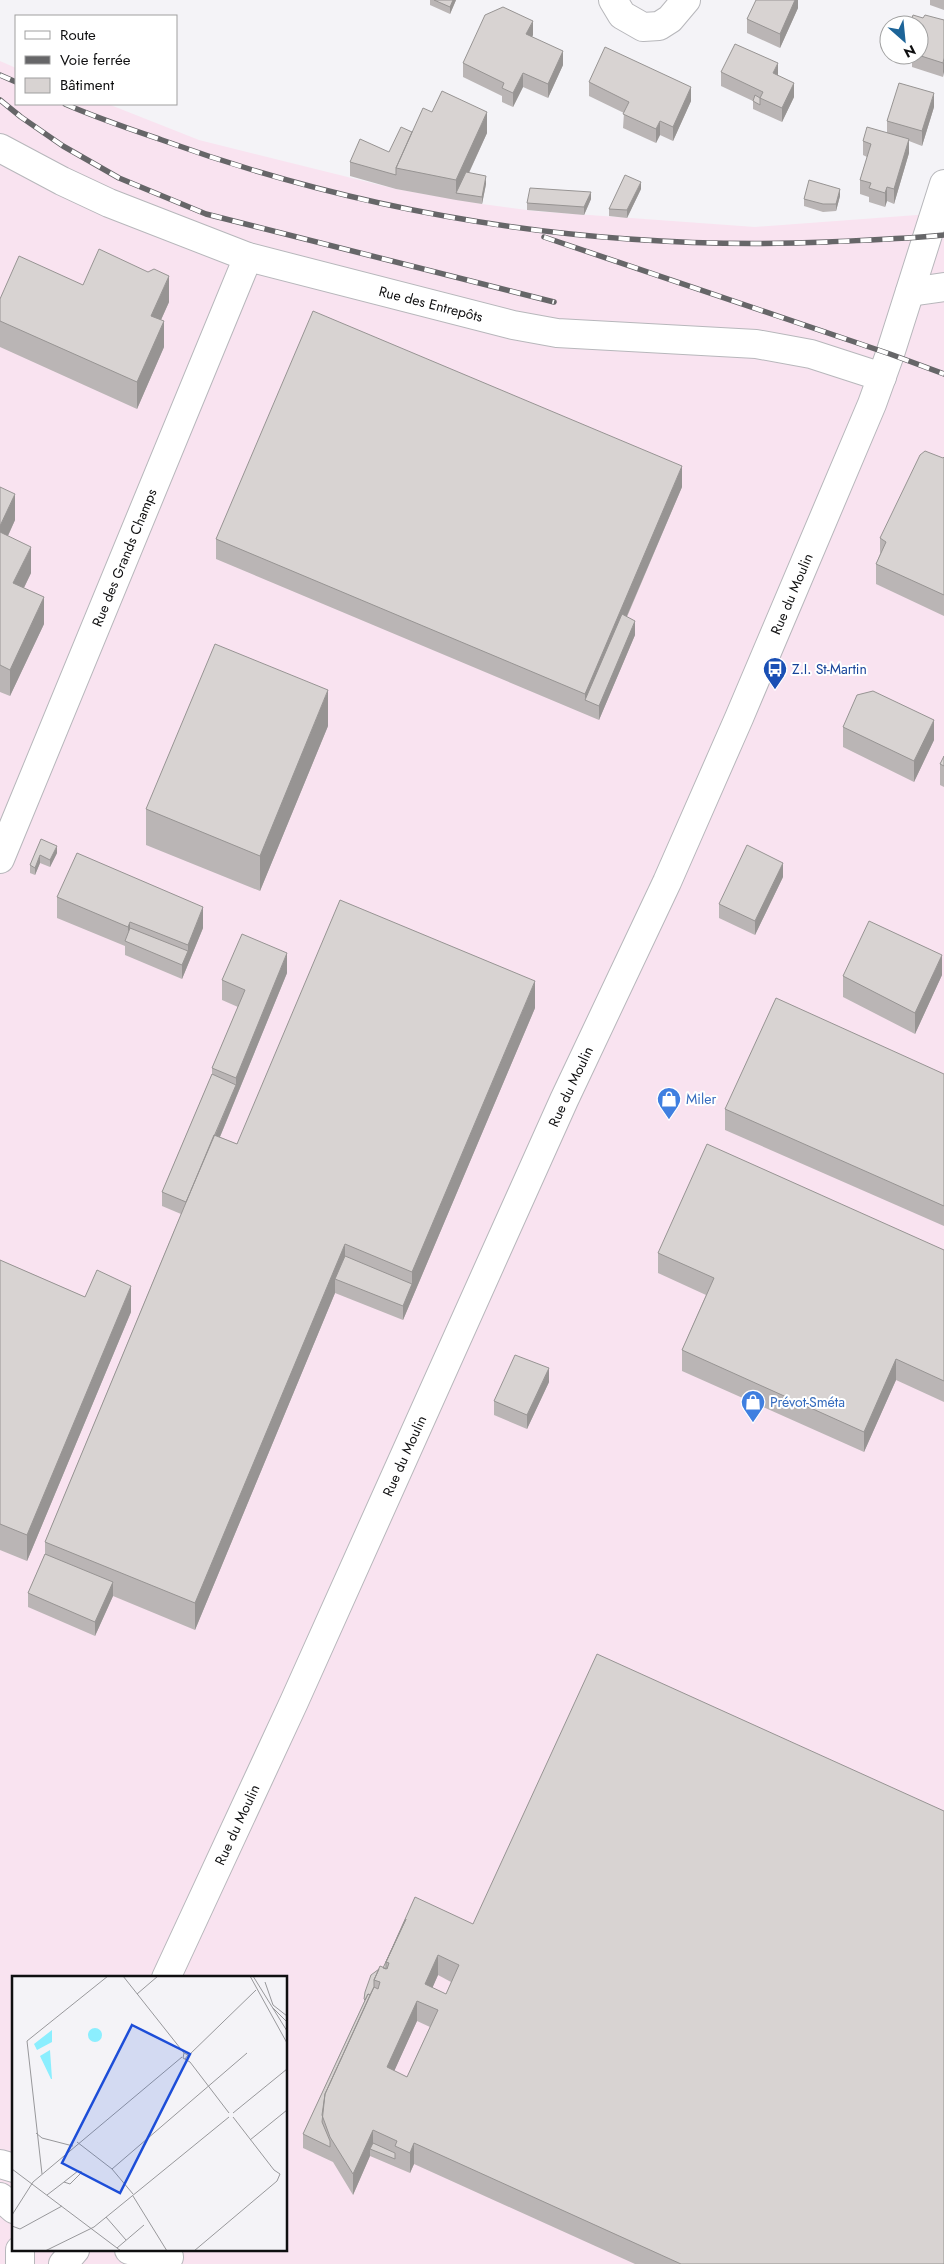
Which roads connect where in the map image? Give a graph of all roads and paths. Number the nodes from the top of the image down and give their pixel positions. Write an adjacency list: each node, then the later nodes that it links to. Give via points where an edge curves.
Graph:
1 (613, 0): 2 (street, via 622,16 643,27 659,26 670,19)
2 (686, 0)
3 (0, 148): 5 (street, Rue des Entrepôts, via 109,203)
4 (944, 184): 7 (street, Rue du Moulin)
5 (248, 257): 8 (street, Rue des Entrepôts, via 513,325 557,333 756,344 811,354); 9 (street, Rue des Grands Champs)
6 (944, 287): 7 (street)
7 (910, 292): 8 (street, Rue du Moulin)
8 (882, 377): 10 (street, Rue du Moulin, via 739,718 666,882)
9 (0, 859)
10 (167, 1976)
11 (0, 2197): 12 (street)
12 (12, 2207)
13 (73, 2252): 16 (street)
14 (141, 2252): 15 (street)
15 (171, 2257)
16 (63, 2264)

